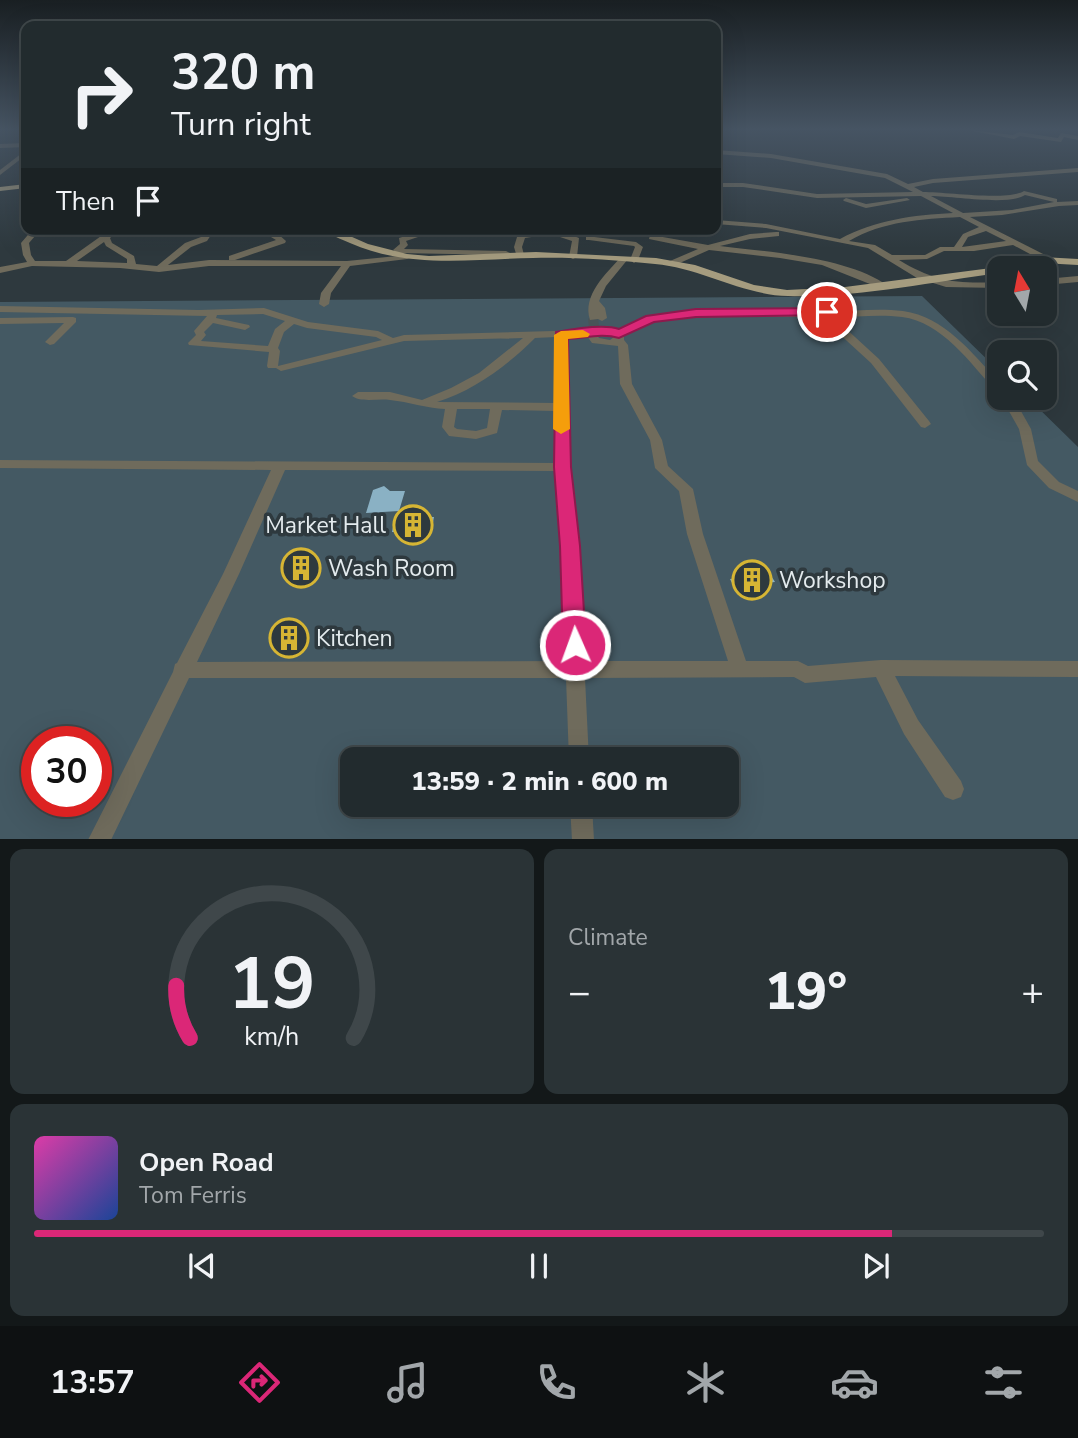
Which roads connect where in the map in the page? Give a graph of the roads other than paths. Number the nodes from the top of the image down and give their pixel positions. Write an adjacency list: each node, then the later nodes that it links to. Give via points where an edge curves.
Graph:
1 (856, 169): 6 (street)
2 (1078, 170): 3 (street)
3 (967, 178): 4 (street); 6 (street)
4 (975, 179)
5 (721, 185): 10 (street)
6 (910, 186): 9 (street)
7 (21, 187): 8 (main road)
8 (0, 189)
9 (925, 194): 10 (street); 11 (street); 13 (street)
10 (836, 197): 13 (street, via 866,206)
11 (991, 198): 12 (street); 14 (street, via 1024,193); 16 (street, via 1019,201 1013,206)
12 (1003, 198)
13 (937, 201): 17 (street)
14 (1063, 202): 15 (street); 16 (street)
15 (1078, 203)
16 (1021, 209): 17 (street)
17 (963, 214): 20 (street); 36 (street, via 900,221)
18 (721, 222): 19 (street)
19 (730, 222): 21 (street); 22 (street)
20 (990, 228): 37 (street); 40 (street, via 971,231)
21 (740, 231)
22 (804, 233): 36 (street); 39 (street, via 761,235)
23 (32, 235): 53 (street, via 25,243)
24 (107, 235): 54 (street)
25 (111, 235): 57 (street, via 109,244 131,258)
26 (207, 235): 58 (street)
27 (274, 235): 48 (street, via 282,241)
28 (340, 235): 41 (main road)
29 (410, 235): 42 (street)
30 (435, 235): 43 (street)
31 (517, 235): 44 (street)
32 (565, 235): 47 (street, via 576,240)
33 (653, 235): 38 (street)
34 (663, 235): 39 (street)
35 (589, 238): 38 (street)
36 (842, 242): 49 (street, via 871,247)
37 (1016, 242): 40 (street); 45 (street)
38 (638, 245): 50 (street)
39 (709, 248): 55 (street); 64 (street, via 820,262)
40 (958, 248): 49 (street, via 928,257)
41 (373, 249): 42 (street); 46 (main road)
42 (397, 250): 43 (street)
43 (445, 254): 44 (street)
44 (520, 254): 46 (main road); 47 (main road)
45 (1041, 256)
46 (407, 257): 56 (street)
47 (573, 257): 50 (main road)
48 (232, 258)
49 (888, 258): 62 (street)
50 (629, 260): 55 (main road); 72 (street, via 599,287 592,307)
51 (1057, 261): 52 (main road)
52 (1078, 262)
53 (32, 263): 57 (street); 59 (street)
54 (69, 263)
55 (673, 263): 64 (main road, via 766,291 810,293)
56 (347, 264): 58 (street, via 209,263); 66 (street, via 326,293)
57 (132, 266): 58 (street)
58 (159, 269)
59 (0, 270)
60 (987, 272): 62 (main road)
61 (1078, 279): 63 (street)
62 (926, 281): 64 (main road); 65 (street, via 956,287)
63 (1057, 281)
64 (883, 286)
65 (987, 286)
66 (324, 304)
67 (0, 309): 69 (street)
68 (827, 312): 76 (street, via 662,316 637,324); 80 (street, via 903,314 935,324); 87 (street, via 875,361)
69 (212, 316): 70 (street, via 264,310); 73 (street); 79 (street, via 193,342)
70 (293, 320): 77 (street); 79 (street, via 279,331)
71 (0, 321): 78 (street, via 73,320)
72 (598, 326): 74 (street); 76 (street); 76 (street, via 592,338 600,342)
73 (245, 327)
74 (561, 335): 75 (street); 85 (street)
75 (531, 336): 77 (street); 82 (street, via 508,358 457,390)
76 (619, 337): 94 (street, via 626,384 656,440 662,468 686,489 695,534)
77 (390, 340): 79 (street, via 276,367)
78 (50, 342)
79 (272, 349)
80 (987, 375)
81 (358, 396): 82 (street, via 390,396)
82 (420, 403): 83 (street)
83 (451, 406): 84 (street); 84 (street, via 448,426 453,433 476,435 493,429)
84 (496, 406): 85 (street)
85 (561, 407): 90 (street)
86 (1015, 410): 91 (street, via 1026,429 1032,462 1054,485)
87 (925, 424)
88 (0, 464): 89 (street)
89 (280, 465): 90 (street); 95 (street)
90 (562, 467): 96 (street)
91 (1078, 497)
92 (881, 668): 93 (street); 94 (street, via 805,675 798,669); 98 (street, via 911,727)
93 (1078, 668)
94 (740, 669): 96 (street)
95 (181, 670): 96 (street); 100 (street)
96 (575, 670): 97 (street)
97 (578, 747)
98 (953, 789)
99 (582, 817): 101 (street)
100 (99, 839)
101 (583, 839)

